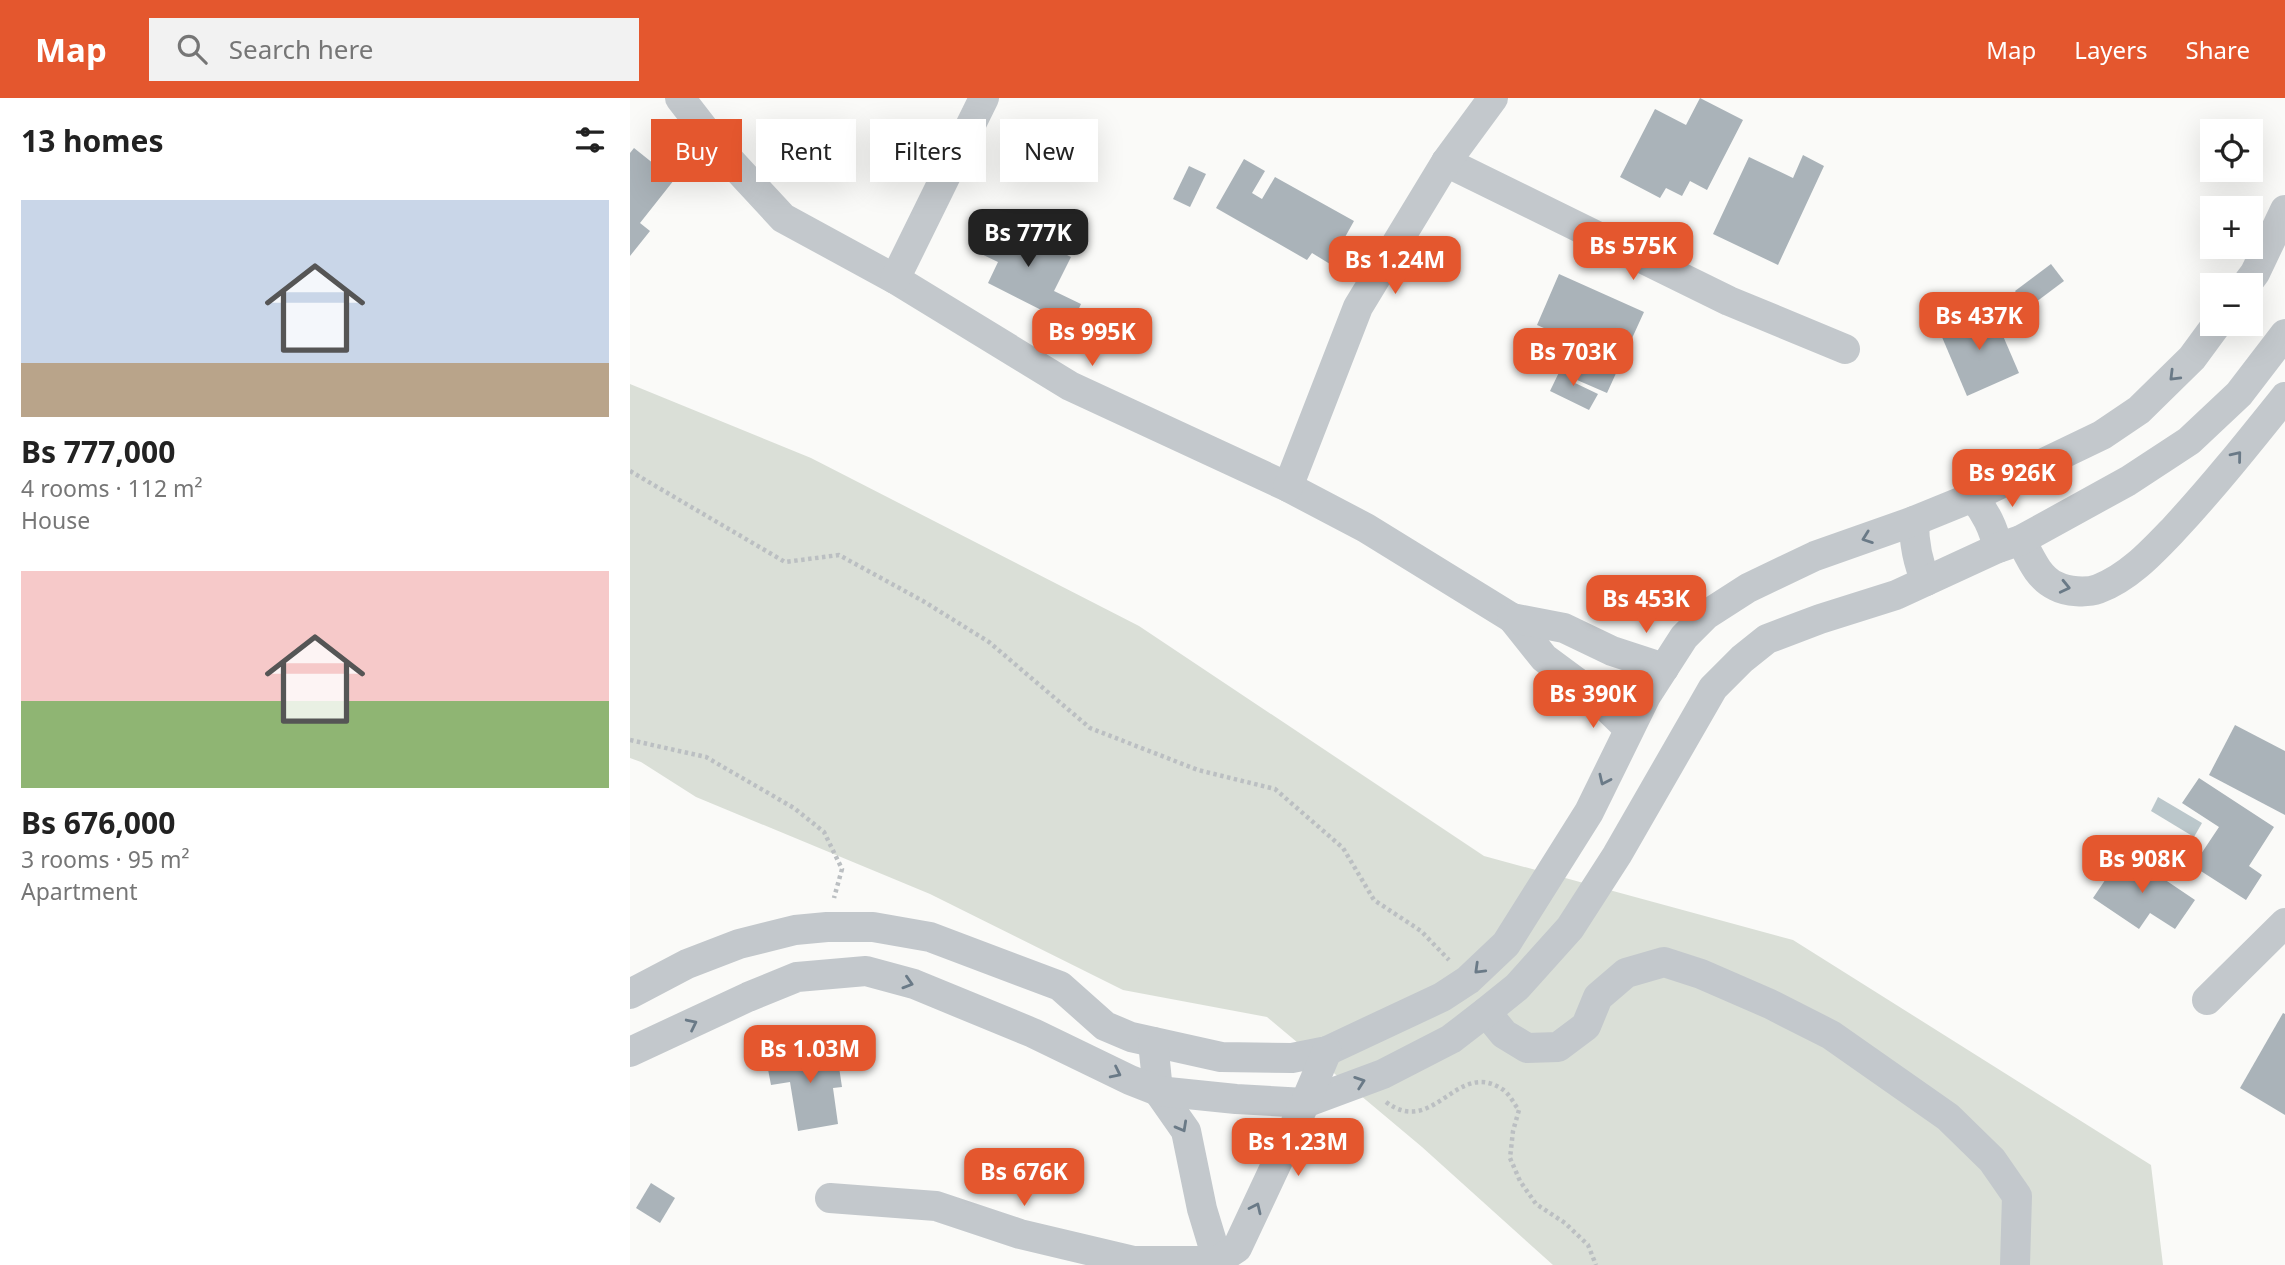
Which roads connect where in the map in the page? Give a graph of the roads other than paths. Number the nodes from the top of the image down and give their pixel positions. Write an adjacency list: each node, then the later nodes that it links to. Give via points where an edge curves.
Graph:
1 (680, 98): 7 (street, via 783,218)
2 (984, 98): 7 (street)
3 (1493, 98): 4 (street)
4 (1446, 162): 10 (street, via 1728,301); 12 (street, via 1358,307)
5 (2285, 210): 6 (street)
6 (2255, 273)
7 (895, 279): 12 (street, via 1070,386)
8 (2285, 334): 15 (street, via 2239,394 2189,441 2128,481)
9 (2208, 336): 13 (street, one-way to 13, via 2139,410 2102,435)
10 (1845, 349)
11 (2285, 397): 15 (street, one-way to 11, via 2055,586 2096,590 2119,579 2203,498)
12 (1288, 488): 17 (street, via 1366,528)
13 (1973, 496): 14 (street); 15 (street, via 1993,529)
14 (1914, 521): 16 (street, via 1916,552); 18 (street, one-way to 18, via 1815,556 1748,588 1706,615)
15 (2009, 544): 16 (street)
16 (1926, 581): 23 (street, via 1767,639 1732,668 1713,688 1570,928 1517,987)
17 (1512, 618): 18 (street, via 1564,628 1612,651); 19 (street, via 1544,658 1594,695)
18 (1664, 668): 19 (street)
19 (1629, 729): 25 (street, one-way to 25, via 1589,812 1506,944 1442,997)
20 (2285, 923): 22 (street)
21 (630, 994): 24 (street, via 738,944 795,930 873,928 930,937 1060,986 1105,1026)
22 (2207, 1000)
23 (1486, 1012): 28 (street, via 1451,1039 1382,1074); 31 (street, via 1504,1034 1527,1048 1558,1047 1586,1026 1598,997 1626,973 1664,962 1770,1004 1831,1035 1937,1110 1992,1160 2017,1196)
24 (1153, 1042): 25 (street, via 1221,1057 1292,1058); 27 (street)
25 (1326, 1051): 28 (street)
26 (630, 1052): 27 (street, one-way to 27, via 797,978 866,971 914,984)
27 (1158, 1091): 28 (street); 30 (street, one-way to 30, via 1186,1131)
28 (1305, 1103): 30 (street, one-way to 28, via 1237,1248)
29 (831, 1198): 30 (street, via 936,1206 1020,1234 1134,1261)
30 (1218, 1263)
31 (2015, 1265)

